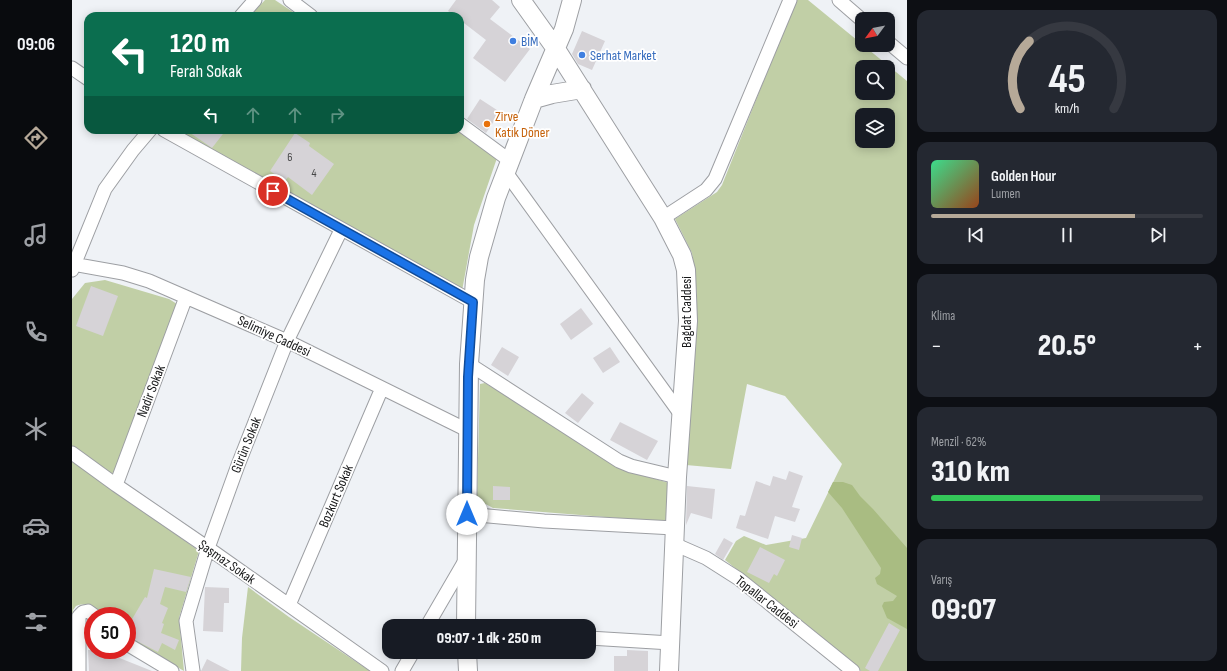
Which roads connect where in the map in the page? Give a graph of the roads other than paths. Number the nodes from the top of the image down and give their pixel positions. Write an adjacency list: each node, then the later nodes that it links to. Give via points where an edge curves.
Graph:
1 (255, 0): 7 (street)
2 (290, 0): 8 (street)
3 (521, 0): 10 (main road, Bağdat Caddesi)
4 (790, 0): 22 (street, via 715,179 706,190)
5 (839, 0): 9 (street)
6 (570, 6): 10 (main road, via 551,17); 12 (main road)
7 (244, 12)
8 (306, 12)
9 (855, 14)
10 (534, 17): 12 (main road, Bağdat Caddesi)
11 (895, 48): 13 (street)
12 (556, 49): 16 (main road, Bağdat Caddesi); 17 (main road)
13 (907, 58)
14 (72, 68): 15 (street)
15 (84, 76)
16 (582, 89): 17 (main road); 22 (main road, Bağdat Caddesi)
17 (534, 99): 21 (main road)
18 (464, 128): 21 (street)
19 (147, 134): 24 (street, via 105,189)
20 (171, 134): 23 (street)
21 (507, 166): 26 (main road, via 488,220 479,257); 30 (street)
22 (663, 218): 30 (main road, Bağdat Caddesi, via 682,255 686,270 688,322)
23 (341, 230): 26 (street); 27 (street, Gürün Sokak)
24 (73, 266): 25 (street, Selimiye Caddesi, via 123,273 150,281)
25 (186, 297): 27 (street, Selimiye Caddesi); 34 (street, Nadir Sokak)
26 (473, 302): 28 (main road)
27 (287, 341): 29 (street, Selimiye Caddesi); 37 (street, Gürün Sokak)
28 (469, 364): 31 (main road); 33 (street, via 619,461)
29 (382, 388): 31 (street, Selimiye Caddesi); 39 (street, Bozkurt Sokak)
30 (682, 416): 33 (main road, Bağdat Caddesi)
31 (467, 430): 35 (main road)
32 (72, 453): 34 (street, Şaşmaz Sokak)
33 (677, 477): 36 (main road, Bağdat Caddesi)
34 (116, 486): 37 (street, Şaşmaz Sokak)
35 (467, 514): 36 (street); 38 (main road)
36 (674, 536): 44 (main road, Bağdat Caddesi); 55 (street, Topallar Caddesi, via 739,579)
37 (208, 548): 39 (street, Şaşmaz Sokak); 50 (street, Gürün Sokak, via 186,620)
38 (466, 559): 41 (street); 42 (main road)
39 (289, 605): 51 (street, Şaşmaz Sokak)
40 (84, 612): 48 (street, via 80,616)
41 (431, 619)
42 (466, 619)
43 (596, 638): 44 (street)
44 (670, 643): 54 (main road, Bağdat Caddesi)
45 (136, 649): 49 (street)
46 (409, 659): 52 (street)
47 (467, 659): 53 (main road)
48 (79, 671)
49 (172, 671)
50 (193, 671)
51 (382, 671)
52 (402, 671)
53 (468, 671)
54 (669, 671)
55 (853, 671)

